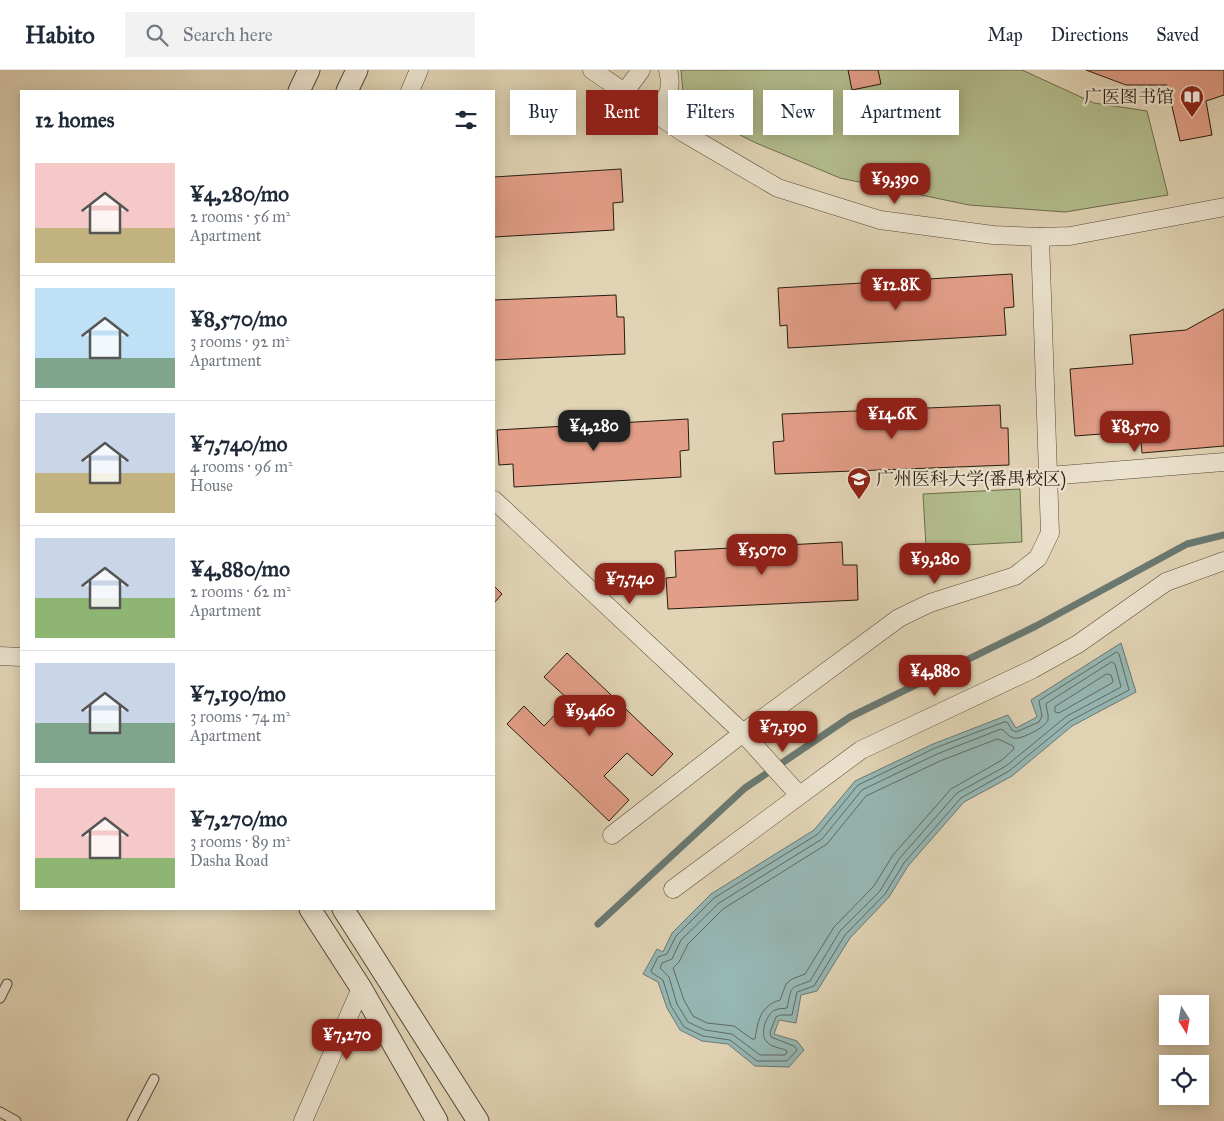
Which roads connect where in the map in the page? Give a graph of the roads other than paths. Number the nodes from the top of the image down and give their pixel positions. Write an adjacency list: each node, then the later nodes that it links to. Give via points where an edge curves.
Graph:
1 (309, 70): 7 (street)
2 (357, 70): 8 (street)
3 (419, 70): 9 (street)
4 (592, 70): 10 (street)
5 (641, 70): 11 (street)
6 (668, 70): 12 (street, via 669,95)
7 (299, 90)
8 (347, 90)
9 (410, 90)
10 (621, 90)
11 (626, 90)
12 (658, 111)
13 (658, 115): 15 (street, via 778,188 880,220 993,235)
14 (1224, 206): 15 (street, via 1070,236)
15 (1040, 237): 17 (street)
16 (1224, 462): 17 (street)
17 (1048, 476): 22 (street, via 1050,533 1038,558 1015,576 930,604 899,618)
18 (495, 501): 22 (street)
19 (1224, 561): 23 (street, via 1166,582 1078,644 1033,669 861,750)
20 (0, 656): 21 (street)
21 (20, 657)
22 (743, 733): 23 (street); 24 (street)
23 (799, 795): 25 (street)
24 (612, 835)
25 (673, 889)
26 (311, 910): 29 (street)
27 (344, 910): 37 (street)
28 (7, 984): 30 (lane)
29 (361, 988): 35 (street); 36 (street)
30 (0, 998)
31 (154, 1079): 34 (lane)
32 (0, 1112): 33 (lane)
33 (16, 1121)
34 (132, 1121)
35 (303, 1121)
36 (437, 1121)
37 (478, 1121)

